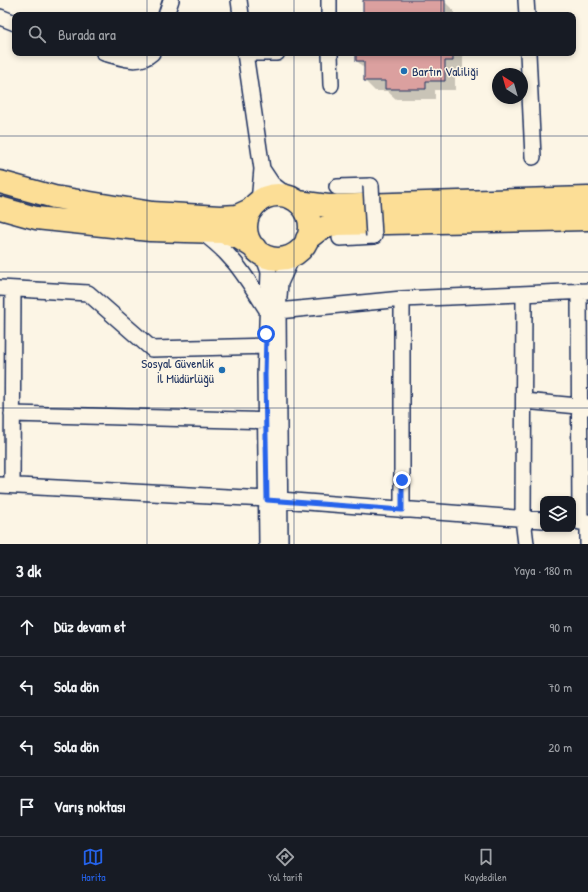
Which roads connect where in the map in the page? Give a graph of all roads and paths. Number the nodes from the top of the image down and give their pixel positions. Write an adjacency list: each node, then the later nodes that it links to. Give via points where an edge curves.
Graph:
1 (172, 0): 5 (street)
2 (238, 0): 6 (street)
3 (329, 0): 7 (street)
4 (526, 0): 8 (street)
5 (167, 12)
6 (240, 12)
7 (329, 12)
8 (527, 12)
9 (0, 17): 10 (street)
10 (12, 22)
11 (115, 56): 12 (street, via 134,61)
12 (148, 56)
13 (245, 56): 18 (street)
14 (330, 56): 16 (street)
15 (528, 56): 17 (street)
16 (331, 85)
17 (533, 157)
18 (262, 169): 22 (street, via 272,184); 23 (street)
19 (0, 182): 23 (highway, via 54,198 152,212 237,216)
20 (337, 187): 27 (street, bridge, via 371,186 374,236)
21 (588, 198): 22 (highway, via 328,206)
22 (293, 199): 23 (highway, via 278,195 268,196); 28 (highway, via 305,209 309,219 310,229)
23 (255, 205): 29 (highway, via 247,219 246,229 249,240)
24 (0, 208): 26 (highway, via 36,218 150,230)
25 (588, 219): 28 (highway, via 336,224 320,229)
26 (200, 231): 29 (highway, via 222,232 239,238); 34 (street, via 218,243 233,259)
27 (340, 238)
28 (300, 247): 29 (highway, via 283,258); 34 (street, via 280,283)
29 (259, 252): 34 (street, via 269,272)
30 (7, 289): 35 (street, via 88,293 152,349); 38 (street)
31 (584, 291): 32 (street); 37 (street)
32 (524, 295): 33 (street); 36 (street)
33 (402, 300): 34 (street); 42 (street)
34 (272, 311): 35 (street); 39 (street)
35 (266, 346): 39 (street)
36 (524, 401): 37 (street); 43 (street)
37 (584, 407): 45 (street)
38 (12, 414): 39 (street); 40 (street)
39 (272, 421): 41 (street)
40 (6, 485): 41 (street)
41 (273, 500): 42 (street); 46 (street); 47 (street)
42 (402, 510): 43 (street)
43 (523, 519): 44 (street); 48 (street)
44 (540, 520)
45 (582, 522): 49 (street)
46 (267, 544)
47 (280, 544)
48 (526, 544)
49 (588, 544)

